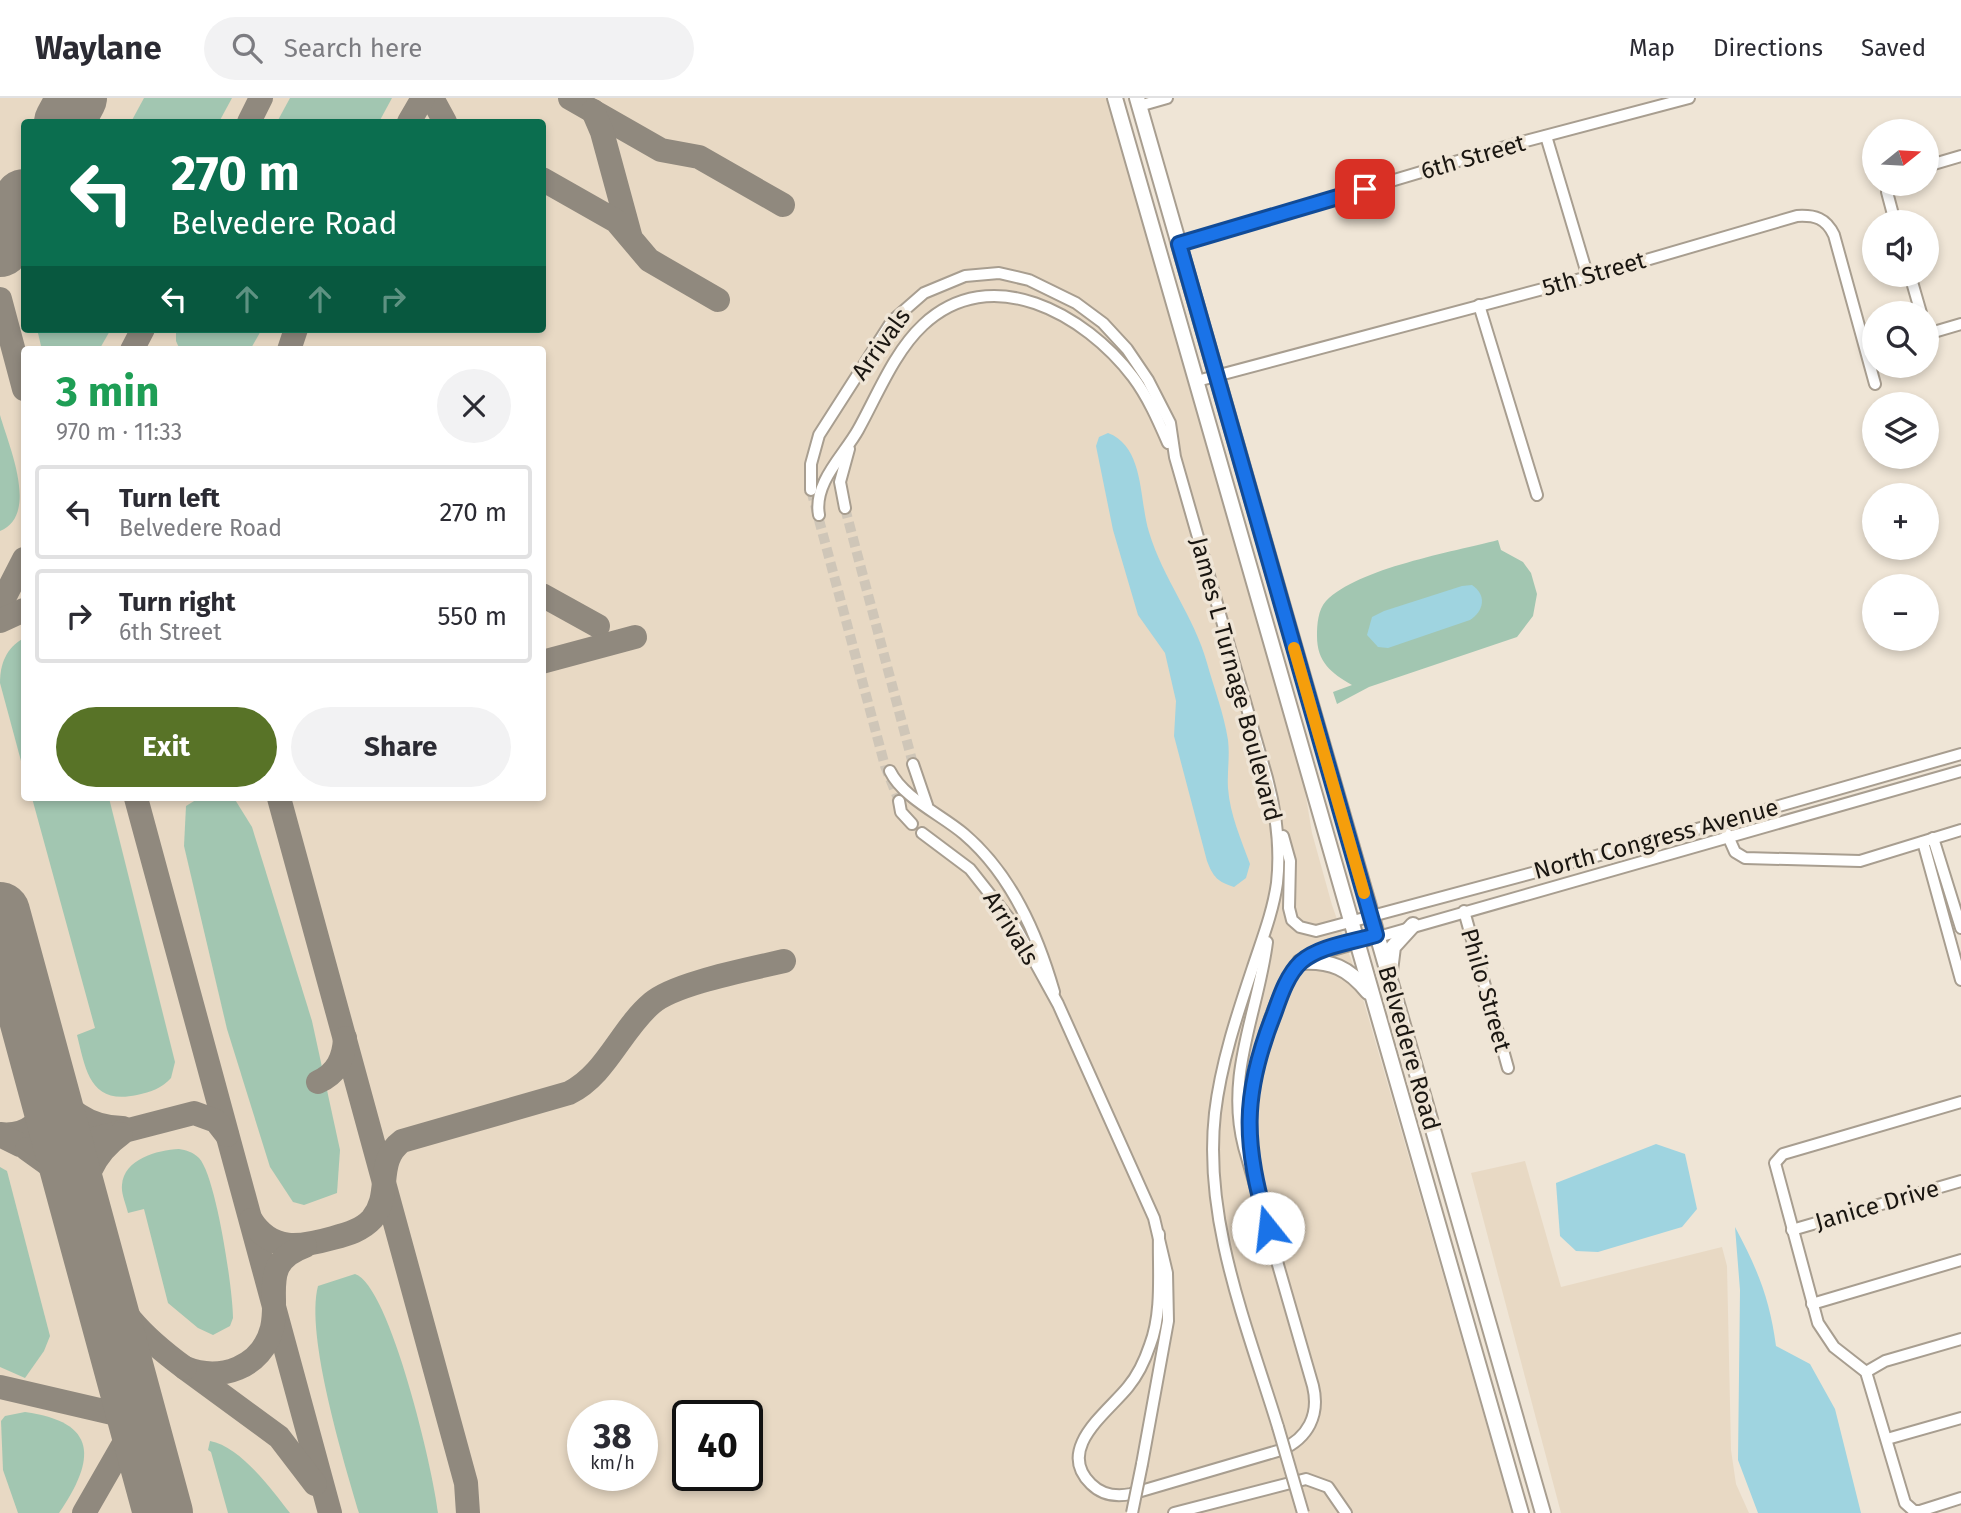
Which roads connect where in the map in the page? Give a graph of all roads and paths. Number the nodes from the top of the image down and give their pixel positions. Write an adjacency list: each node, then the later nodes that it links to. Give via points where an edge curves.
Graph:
1 (1115, 98): 14 (main road, Belvedere Road)
2 (1689, 98): 5 (street, 6th Street)
3 (1159, 99): 4 (street)
4 (1138, 102): 8 (main road, Belvedere Road)
5 (1546, 136): 8 (street, 6th Street); 9 (street)
6 (1961, 156): 7 (street)
7 (1939, 162)
8 (1179, 244): 13 (main road, Belvedere Road)
9 (1588, 277): 10 (street, 5th Street); 15 (street, 5th Street, via 1797,216 1819,217 1834,235)
10 (1479, 305): 13 (street, 5th Street); 19 (street)
11 (1961, 324): 12 (street)
12 (1939, 330)
13 (1216, 376): 14 (street, 5th Street); 36 (main road, Belvedere Road)
14 (1197, 381): 38 (main road, Belvedere Road)
15 (1875, 384)
16 (854, 437): 17 (street, via 912,337 935,315 976,297 1021,298 1078,325 1115,356 1143,392); 20 (street, via 841,477); 21 (street, via 827,479)
17 (1175, 457): 18 (street, Arrivals, via 1170,423 1156,394 1138,363 1103,323 1046,286 1013,275 981,274 930,289 892,321 819,435 811,464); 28 (street, James L Turnage Boulevard)
18 (811, 490)
19 (1537, 495)
20 (845, 508)
21 (819, 515)
22 (1961, 754): 29 (street, North Congress Avenue)
23 (914, 764): 27 (street)
24 (891, 771): 27 (street, via 901,786)
25 (1961, 771): 33 (street, North Congress Avenue)
26 (899, 801): 30 (street)
27 (927, 806): 48 (street, via 986,856 1013,894 1048,970)
28 (1275, 810): 37 (street, James L Turnage Boulevard, via 1278,868); 38 (street, North Congress Avenue, via 1290,861 1292,919 1310,931)
29 (1723, 822): 33 (street); 36 (street, North Congress Avenue)
30 (912, 824)
31 (1961, 830): 34 (street)
32 (922, 833): 48 (street, Arrivals, via 989,889)
33 (1728, 838): 34 (street, via 1735,852 1745,858 1860,861); 35 (street, North Congress Avenue)
34 (1928, 840): 40 (street); 44 (street)
35 (1464, 911): 39 (street, North Congress Avenue); 49 (street, Philo Street)
36 (1371, 915): 38 (street, North Congress Avenue); 41 (main road, Belvedere Road)
37 (1269, 922): 51 (street, via 1264,967 1237,1083 1240,1131); 67 (street, James L Turnage Boulevard, bridge, via 1225,1058 1215,1111 1213,1160 1223,1239)
38 (1350, 922): 42 (main road, Belvedere Road)
39 (1413, 925): 41 (street, North Congress Avenue); 46 (main road, via 1391,951)
40 (1961, 928)
41 (1376, 935): 42 (street, North Congress Avenue); 46 (main road, Belvedere Road)
42 (1356, 941): 43 (street, North Congress Avenue); 47 (main road, Belvedere Road)
43 (1300, 962): 47 (main road, via 1337,965); 51 (street, via 1275,1012 1252,1082 1248,1123)
44 (1959, 962): 45 (street)
45 (1961, 979)
46 (1391, 986): 58 (main road, Belvedere Road)
47 (1372, 997): 56 (main road, Belvedere Road)
48 (1058, 1004): 54 (street)
49 (1508, 1068)
50 (1961, 1102): 53 (street, via 1783,1154 1775,1163)
51 (1253, 1176): 54 (street, via 1314,1393 1312,1420 1299,1440 1281,1450 1131,1494 1111,1494 1097,1489 1085,1476 1080,1448 1089,1429 1133,1380 1149,1349 1157,1315)
52 (1961, 1181): 53 (street, Janice Drive)
53 (1792, 1230): 57 (street)
54 (1159, 1234): 65 (street, bridge, via 1167,1273 1168,1321)
55 (1961, 1260): 57 (street)
56 (1456, 1289): 58 (main road, via 1477,1320); 69 (main road, Belvedere Road)
57 (1812, 1304): 60 (street, via 1829,1342)
58 (1490, 1328): 70 (main road, Belvedere Road)
59 (1961, 1339): 60 (street)
60 (1866, 1372): 62 (street)
61 (1961, 1418): 62 (street)
62 (1887, 1440): 63 (street, via 1905,1503 1914,1511)
63 (1961, 1499)
64 (1209, 1508): 66 (street); 68 (street, via 1306,1479 1328,1487)
65 (1132, 1513)
66 (1174, 1513)
67 (1303, 1513)
68 (1346, 1513)
69 (1521, 1513)
70 (1543, 1513)

